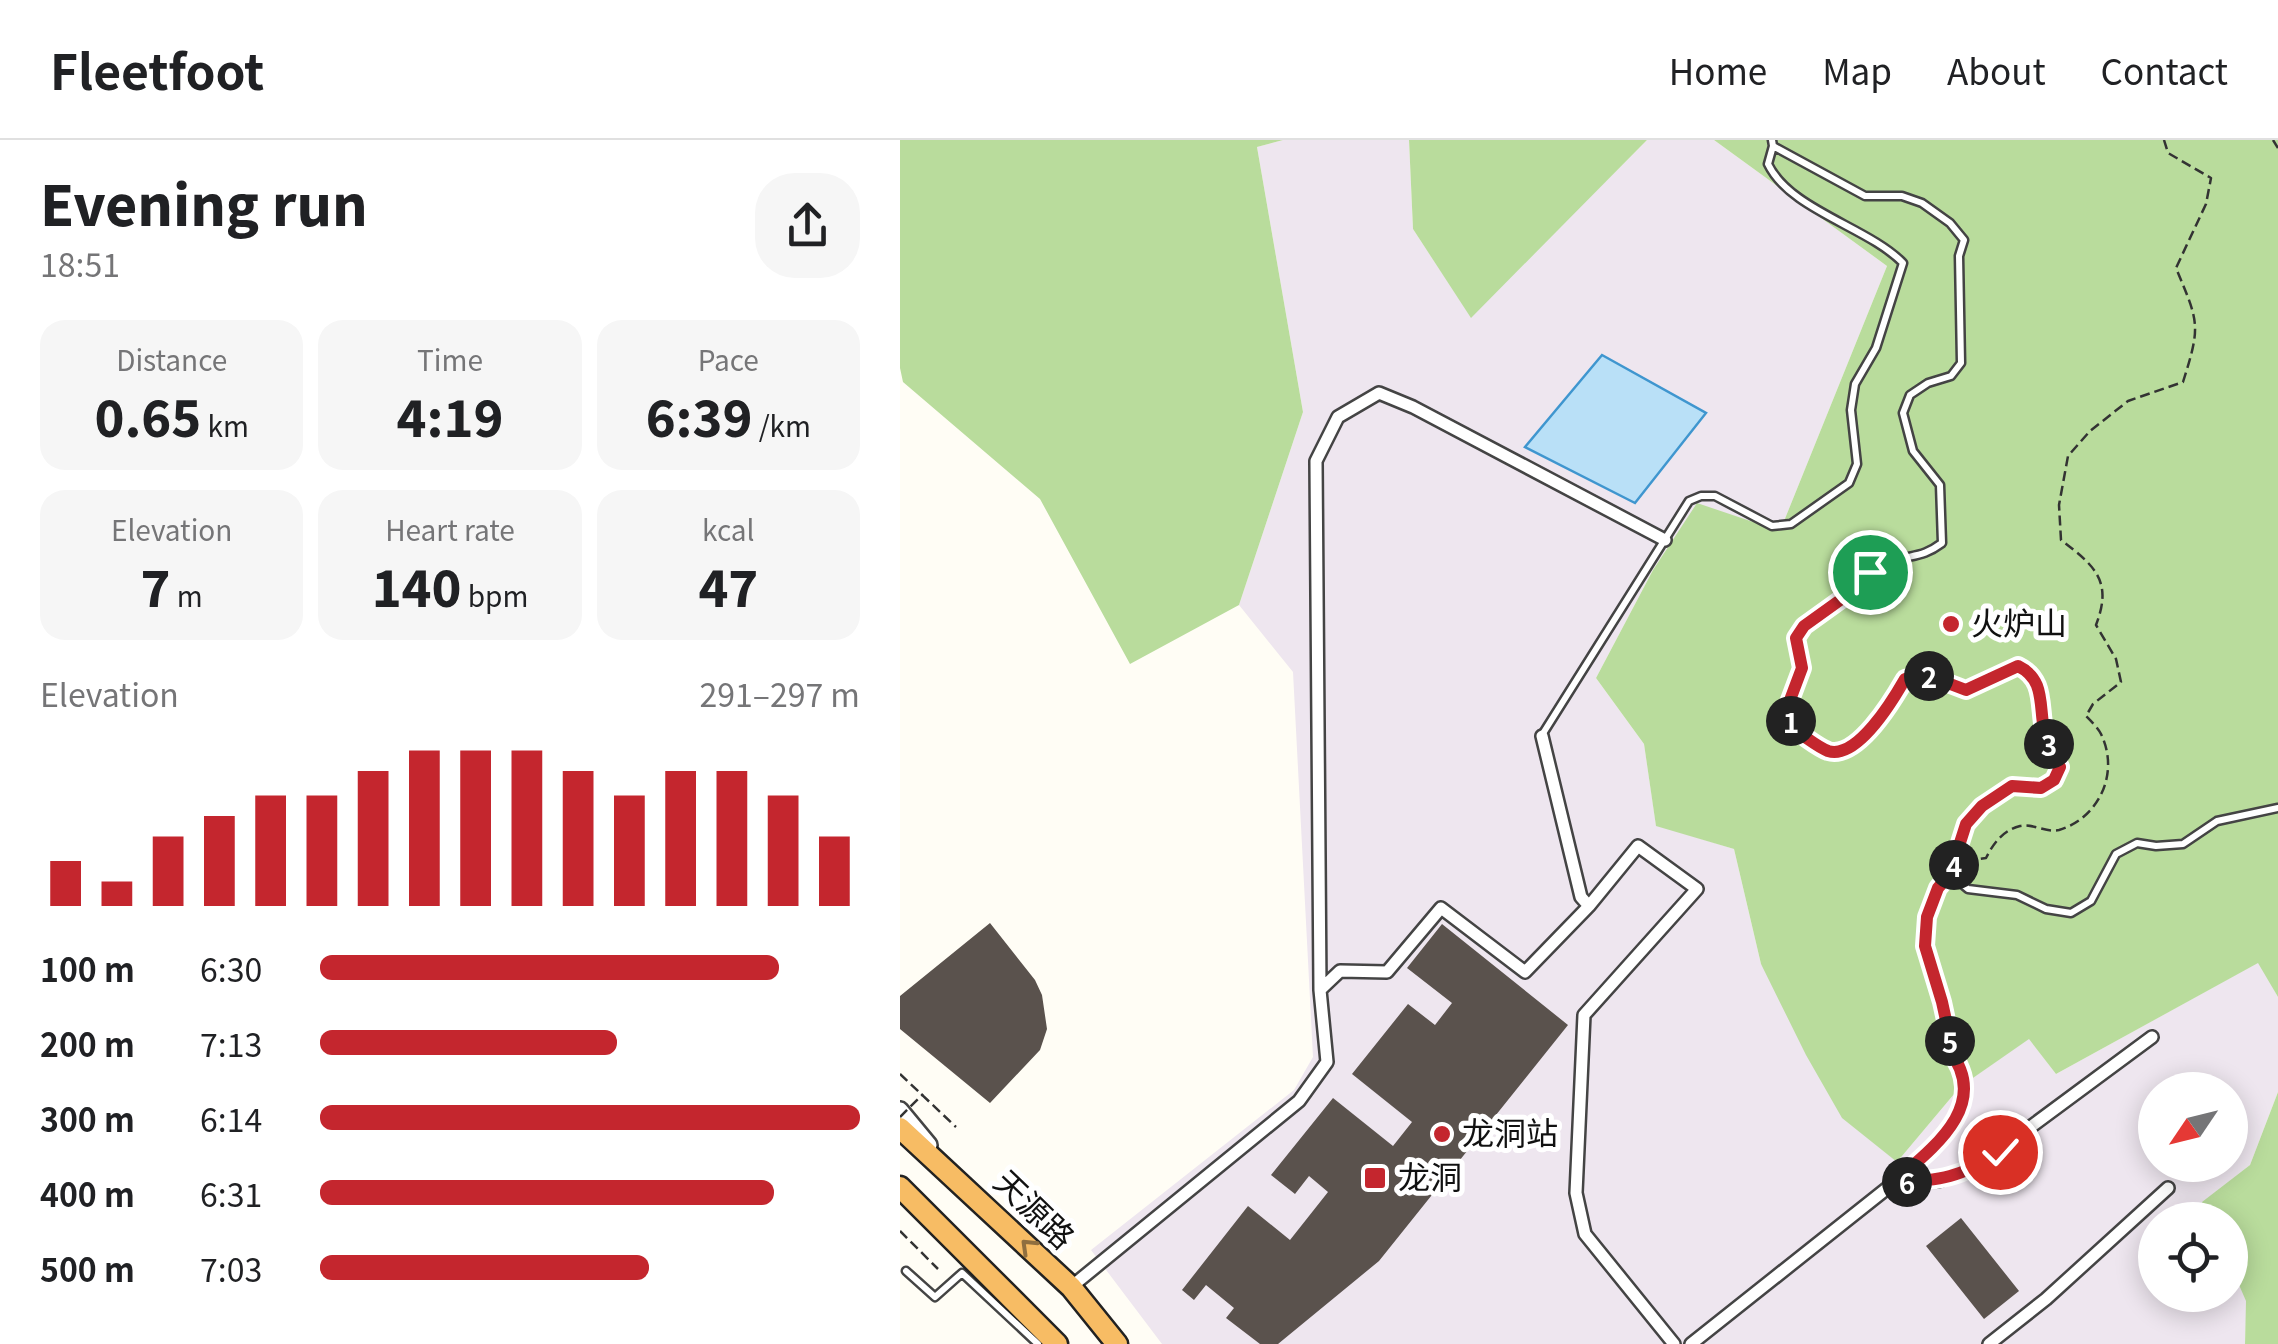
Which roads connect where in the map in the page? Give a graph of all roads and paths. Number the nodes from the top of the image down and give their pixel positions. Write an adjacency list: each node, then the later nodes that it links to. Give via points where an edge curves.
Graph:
1 (2164, 140): 8 (path, via 2168,153 2211,178 2176,268 2194,308 2196,340 2184,382 2128,401 2090,431 2068,456 2059,505 2061,540 2088,561 2104,587 2096,625 2121,682 2086,716 2101,734 2106,785 2097,808 2072,823 2056,831 2021,826 2002,836 1986,858 1963,862)
2 (2273, 140): 4 (path)
3 (1772, 143): 5 (lane, via 1768,164 1774,176 1903,263 1876,348 1856,384 1850,410 1856,464 1849,483 1791,524 1772,526 1716,496 1700,496); 8 (lane, via 1865,196 1922,202 1964,240 1958,256 1960,363 1951,376 1910,395 1902,412 1913,451 1940,485 1942,543 1926,556 1870,572 1804,626 1796,638 1802,668 1787,708 1794,730 1830,752 1846,750 1883,718 1905,679 1924,674 1966,690 2018,666 2031,672 2041,694 2044,732 2060,767 2041,788 2012,786 1982,806 1966,824)
4 (2278, 148)
5 (1665, 540): 6 (lane); 10 (street, via 1380,393 1338,417 1316,461)
6 (1542, 736): 9 (street, via 1582,898)
7 (2278, 808): 8 (lane, via 2217,821 2183,844 2137,843 2116,854 2091,901 2071,912 2046,909 2018,894 1968,889)
8 (1950, 874): 18 (path, via 1927,917 1925,946 1949,1050 1962,1067 1962,1112)
9 (1590, 906): 10 (street, via 1524,972 1441,908 1387,972 1340,972); 29 (street, via 1638,846 1697,889 1584,1015 1576,1193 1585,1234)
10 (1320, 990): 24 (street, via 1327,1062 1299,1101)
11 (2152, 1037): 18 (street, via 1975,1168 1938,1181)
12 (900, 1074): 13 (path)
13 (923, 1094): 14 (path, bridge); 15 (path)
14 (900, 1113): 17 (street)
15 (956, 1127)
16 (900, 1128): 17 (highway, 天源路)
17 (953, 1175): 24 (highway, 天源路, one-way to 17)
18 (1894, 1182): 30 (street)
19 (900, 1187): 25 (highway)
20 (2168, 1188): 31 (street)
21 (900, 1232): 22 (path)
22 (938, 1268)
23 (906, 1272): 26 (lane, via 935,1297 962,1273)
24 (1071, 1287): 28 (highway, 天源路)
25 (1018, 1304): 26 (lane); 27 (highway)
26 (1039, 1344)
27 (1056, 1344)
28 (1117, 1344)
29 (1674, 1344)
30 (1692, 1344)
31 (1989, 1344)

